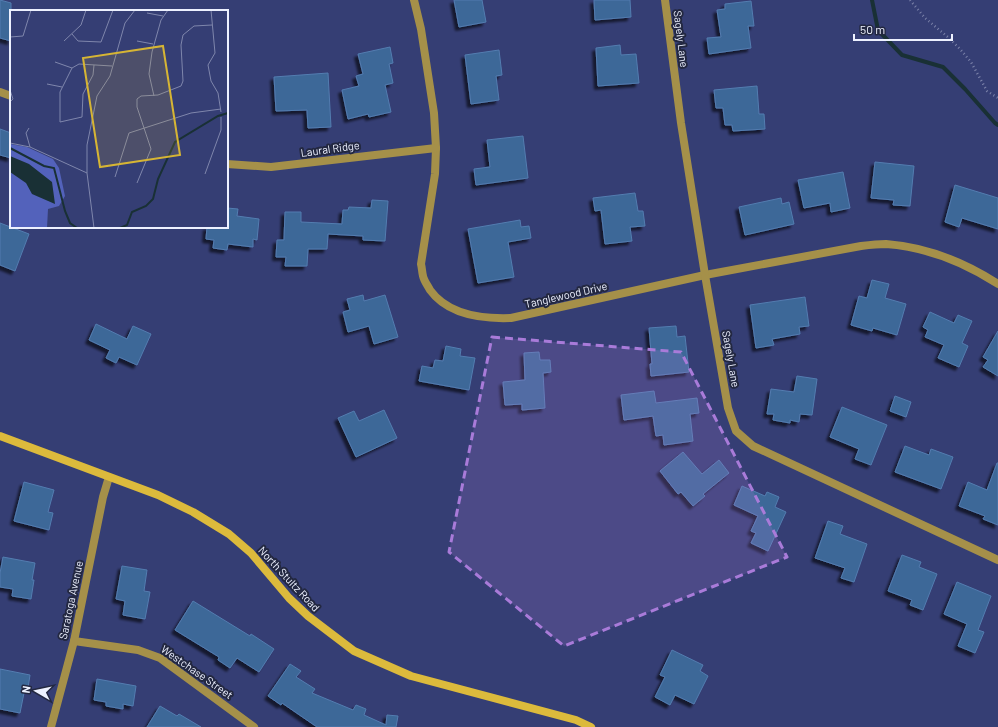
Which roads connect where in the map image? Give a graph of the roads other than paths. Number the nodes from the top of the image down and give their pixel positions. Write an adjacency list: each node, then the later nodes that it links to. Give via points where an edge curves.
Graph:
1 (414, 0): 5 (street, Tanglewood Drive, via 434,114)
2 (665, 0): 7 (street, Sagely Lane)
3 (0, 92): 4 (street)
4 (10, 96)
5 (436, 148): 6 (street, Laural Ridge, via 271,167); 7 (street, Tanglewood Drive, via 435,174 421,264 423,278 432,292 452,309 481,317 511,318)
6 (228, 164)
7 (705, 275): 8 (street, Tanglewood Drive, via 884,244 908,247 950,259); 11 (street, Sagely Lane, via 728,408 736,431 753,446)
8 (998, 284)
9 (0, 436): 10 (street, North Stultz Road)
10 (109, 477): 12 (street, Saratoga Avenue); 15 (street, North Stultz Road, via 158,495 229,534 251,553 289,598 308,616 354,651 411,676 576,720)
11 (998, 560)
12 (74, 641): 13 (street, Saratoga Avenue); 14 (street, Westchase Street, via 138,650 160,658)
13 (51, 727)
14 (254, 727)
15 (591, 727)

